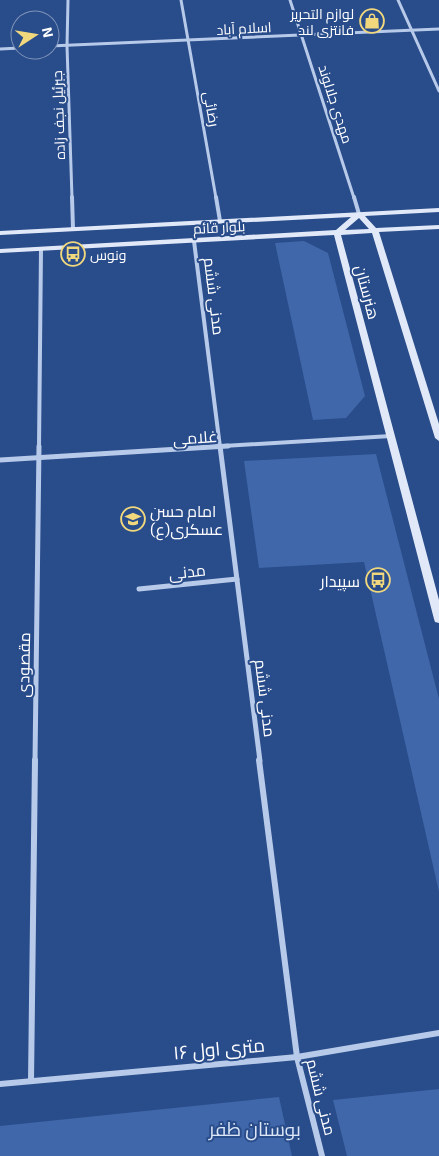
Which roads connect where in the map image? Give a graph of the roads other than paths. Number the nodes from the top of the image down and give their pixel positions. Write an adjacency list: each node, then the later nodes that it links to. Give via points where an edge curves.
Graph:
1 (68, 0): 10 (street, جبرئیل نجف زاده)
2 (181, 0): 8 (street, رضائی)
3 (290, 0): 7 (street, مهدی جلالوند)
4 (398, 0): 6 (street)
5 (439, 29): 6 (street, اسلام آباد)
6 (411, 30): 7 (street, اسلام آباد); 11 (street)
7 (302, 35): 8 (street, اسلام آباد); 13 (street, مهدی جلالوند)
8 (188, 40): 10 (street, اسلام آباد); 14 (street, رضائی)
9 (60, 46): 10 (street, اسلام آباد)
10 (67, 46): 16 (street, جبرئیل نجف زاده)
11 (439, 91)
12 (439, 210): 13 (main road, بلوار قائم)
13 (360, 214): 14 (main road, بلوار قائم); 17 (main road, هنرستان); 19 (main road)
14 (220, 221): 16 (main road, بلوار قائم)
15 (439, 227): 17 (main road, بلوار قائم)
16 (74, 229): 18 (main road, بلوار قائم)
17 (375, 231): 19 (main road, بلوار قائم); 24 (main road, هنرستان)
18 (0, 233)
19 (337, 233): 20 (main road, بلوار قائم); 23 (main road, هنرستان)
20 (194, 240): 21 (main road, بلوار قائم); 25 (street, مدنی ششم)
21 (41, 249): 22 (main road, بلوار قائم); 26 (street, مقصودی)
22 (0, 251)
23 (391, 436): 25 (street, غلامی); 30 (main road, هنرستان)
24 (439, 438)
25 (220, 448): 26 (street, غلامی); 28 (street, مدنی ششم)
26 (38, 459): 27 (street, غلامی); 33 (street, مقصودی)
27 (0, 460)
28 (237, 579): 29 (street, مدنی); 32 (street, مدنی ششم)
29 (139, 589)
30 (439, 619)
31 (439, 1033): 32 (street, ۱۶ متری اول)
32 (297, 1057): 33 (street, ۱۶ متری اول); 35 (street, مدنی ششم)
33 (31, 1081): 34 (street, ۱۶ متری اول)
34 (0, 1084)
35 (322, 1156)

